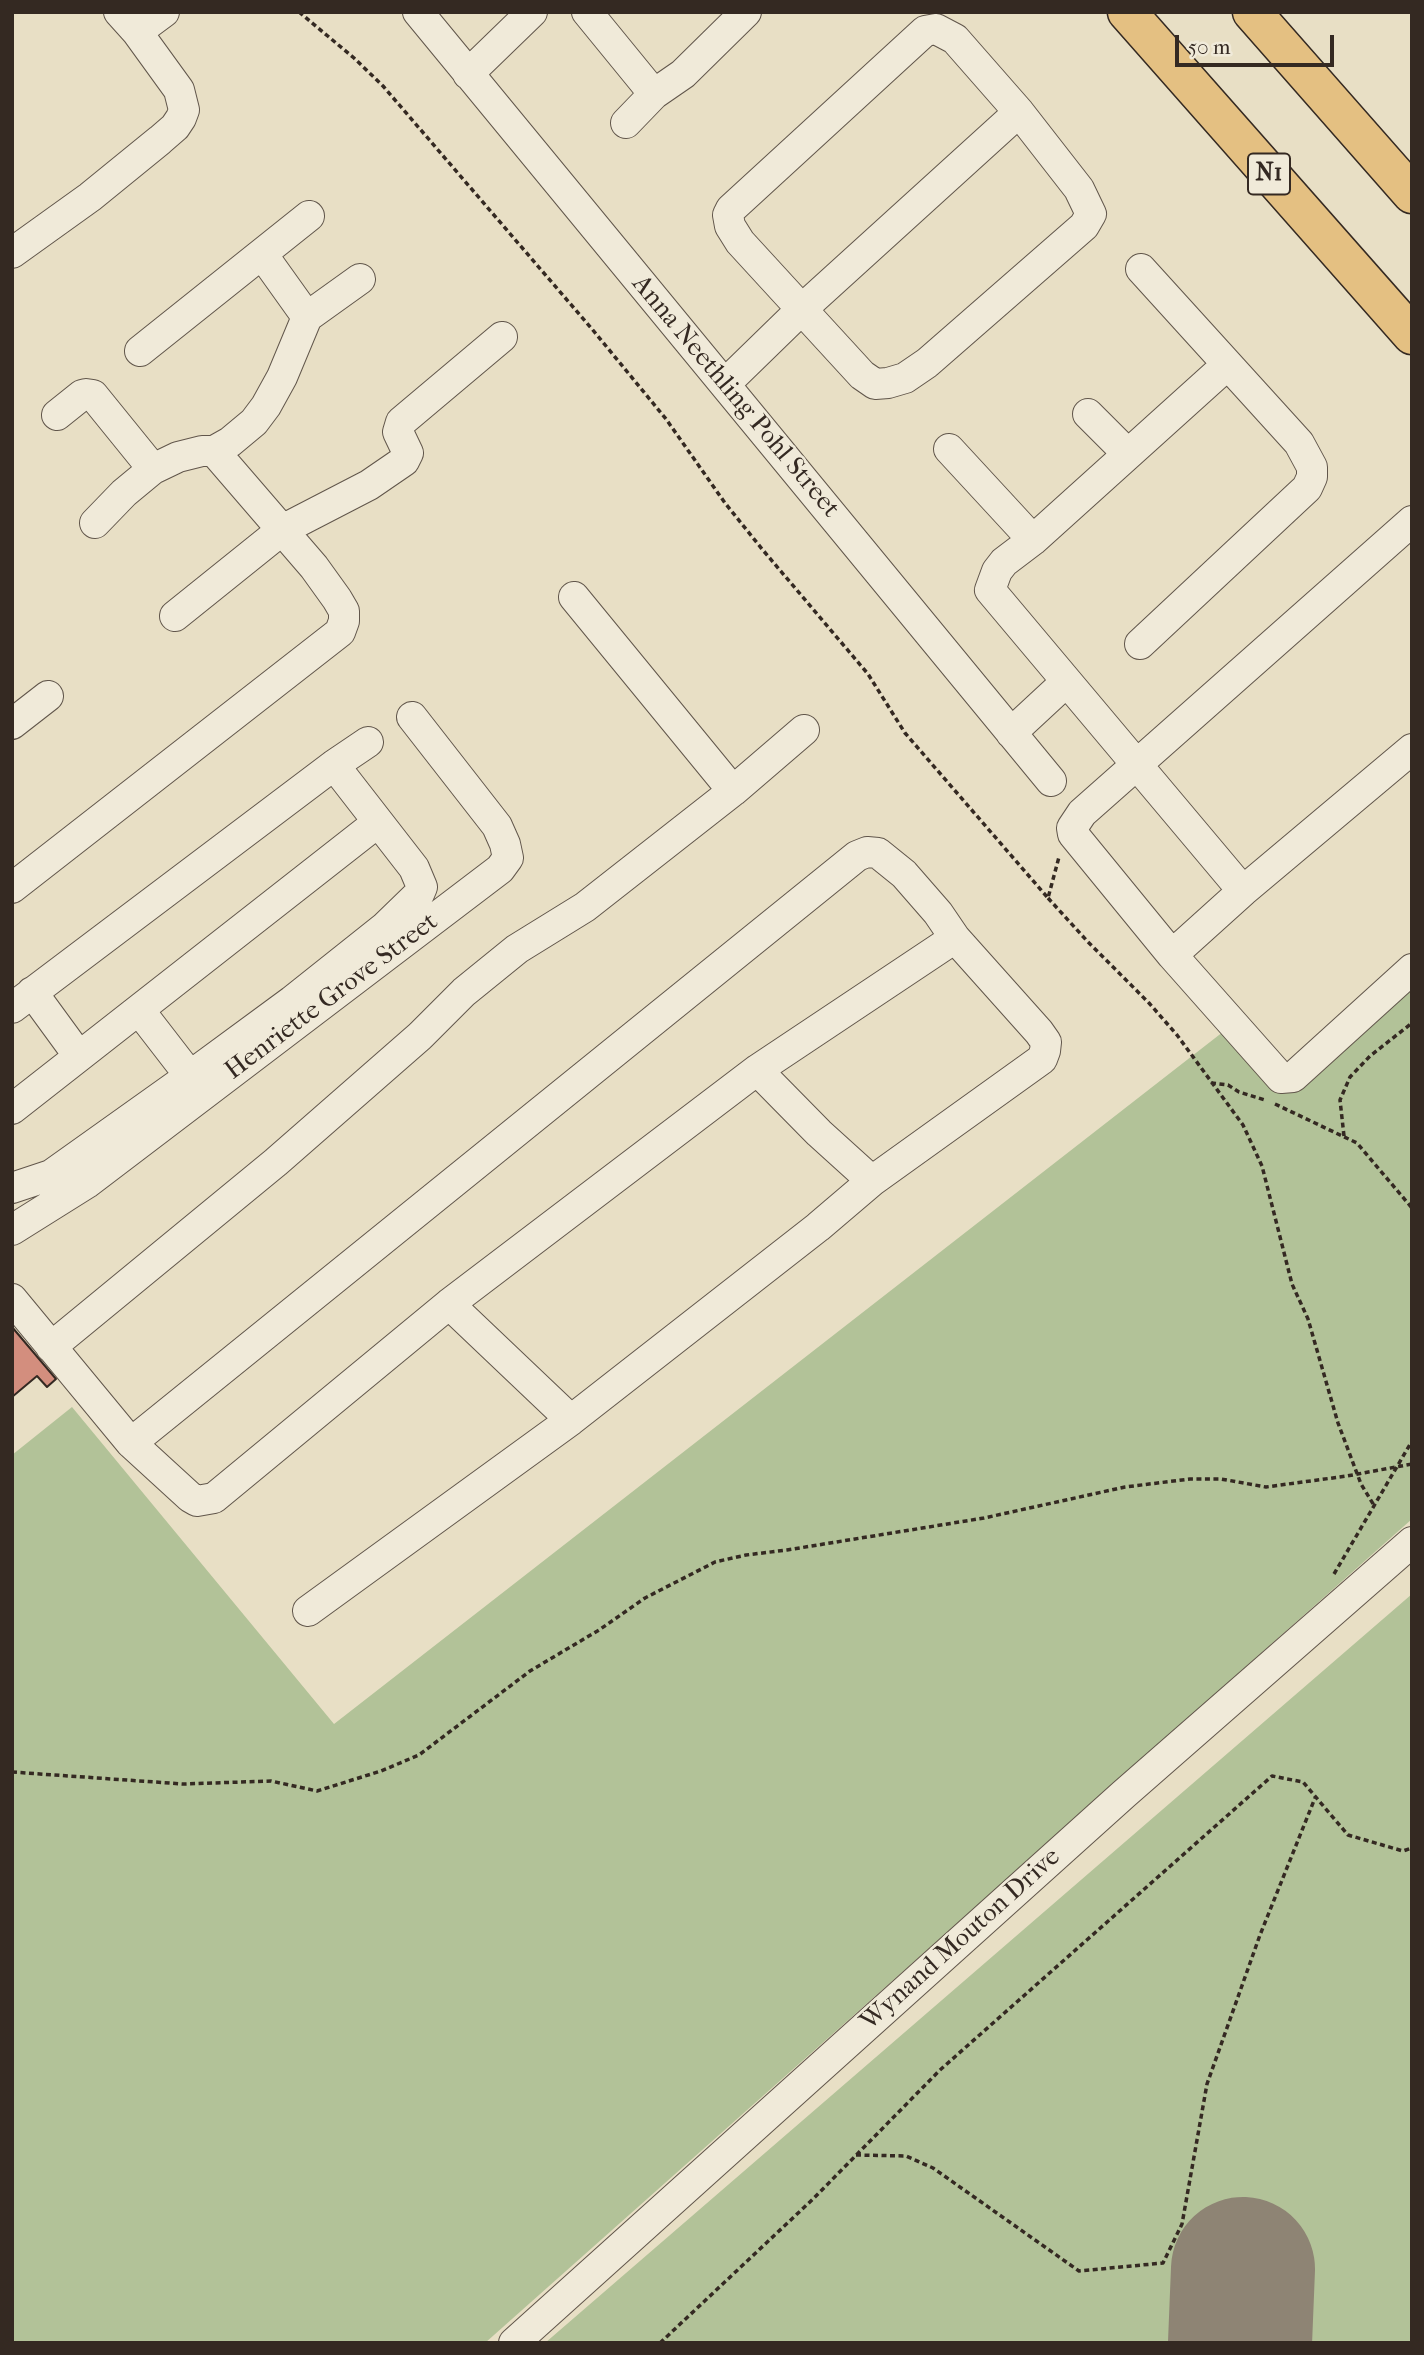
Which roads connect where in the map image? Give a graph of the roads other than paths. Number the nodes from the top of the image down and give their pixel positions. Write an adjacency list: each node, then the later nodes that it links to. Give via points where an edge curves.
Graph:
1 (164, 12): 8 (street)
2 (418, 12): 9 (street, Anna Neethling Pohl Street)
3 (532, 12): 9 (street)
4 (587, 12): 10 (street)
5 (746, 12): 10 (street, via 683,74)
6 (1127, 12): 21 (highway, N1)
7 (1252, 12): 13 (highway)
8 (128, 22): 15 (street, via 179,90 184,110 181,118 168,134 90,197)
9 (468, 74): 25 (street, Anna Neethling Pohl Street)
10 (654, 94): 12 (street)
11 (1019, 112): 19 (street); 19 (street, via 1086,201 1091,214 1084,226 905,378 875,384); 19 (street, via 955,40 936,29 925,31 728,215 740,242)
12 (626, 123)
13 (1412, 194)
14 (309, 216): 16 (street)
15 (12, 253)
16 (262, 254): 20 (street); 23 (street)
17 (1141, 269): 24 (street)
18 (360, 279): 20 (street)
19 (801, 310): 25 (street)
20 (307, 317): 29 (street, via 265,406 237,437)
21 (1412, 335)
22 (502, 337): 34 (street, via 401,422 398,432 408,453 404,461 369,485)
23 (140, 351)
24 (1227, 365): 30 (street); 38 (street, via 1304,449 1312,477 1307,488)
25 (725, 384): 44 (street, Anna Neethling Pohl Street)
26 (1088, 414): 30 (street)
27 (57, 415): 31 (street, via 82,396 93,395)
28 (949, 449): 35 (street)
29 (214, 451): 31 (street, via 178,457); 34 (street)
30 (1128, 454): 35 (street)
31 (153, 469): 33 (street)
32 (1412, 521): 47 (street)
33 (95, 523)
34 (282, 530): 37 (street); 52 (street, via 344,611 340,632)
35 (1033, 540): 39 (street, via 1004,562 990,590)
36 (574, 597): 50 (street)
37 (175, 616)
38 (1140, 644)
39 (1066, 682): 44 (street); 47 (street)
40 (48, 696): 42 (street)
41 (412, 717): 65 (street, Henriette Grove Street, via 497,826 508,858 500,870 120,1158)
42 (12, 724)
43 (804, 730): 50 (street)
44 (1011, 733): 49 (street, Anna Neethling Pohl Street)
45 (368, 742): 48 (street)
46 (1412, 749): 53 (street)
47 (1138, 764): 53 (street); 55 (street, via 1082,813 1073,825 1073,834)
48 (334, 765): 51 (street); 57 (street)
49 (1051, 781)
50 (733, 791): 68 (street, via 585,907 517,949 464,992 276,1162)
51 (377, 823): 58 (street); 61 (street, via 414,867 422,887 419,894 375,935)
52 (12, 887)
53 (1243, 891): 55 (street)
54 (955, 939): 60 (street); 63 (street, via 1040,1032 1045,1051 1042,1059); 70 (street, via 938,913 888,860 878,853 857,856)
55 (1172, 955): 56 (street, via 1268,1066 1286,1079)
56 (1412, 970)
57 (22, 1000): 59 (street)
58 (139, 1010): 59 (street); 61 (street)
59 (78, 1055): 62 (street)
60 (757, 1070): 63 (street); 67 (street)
61 (190, 1076): 64 (street, via 51,1175)
62 (12, 1109)
63 (872, 1181): 69 (street)
64 (12, 1188)
65 (12, 1230)
66 (12, 1299): 68 (street)
67 (449, 1304): 69 (street); 70 (street, via 214,1498 197,1501)
68 (51, 1347): 70 (street)
69 (571, 1420): 72 (street)
70 (131, 1443)
71 (1412, 1542): 73 (street, Wynand Mouton Drive, via 1124,1794)
72 (308, 1611)
73 (514, 2343)

